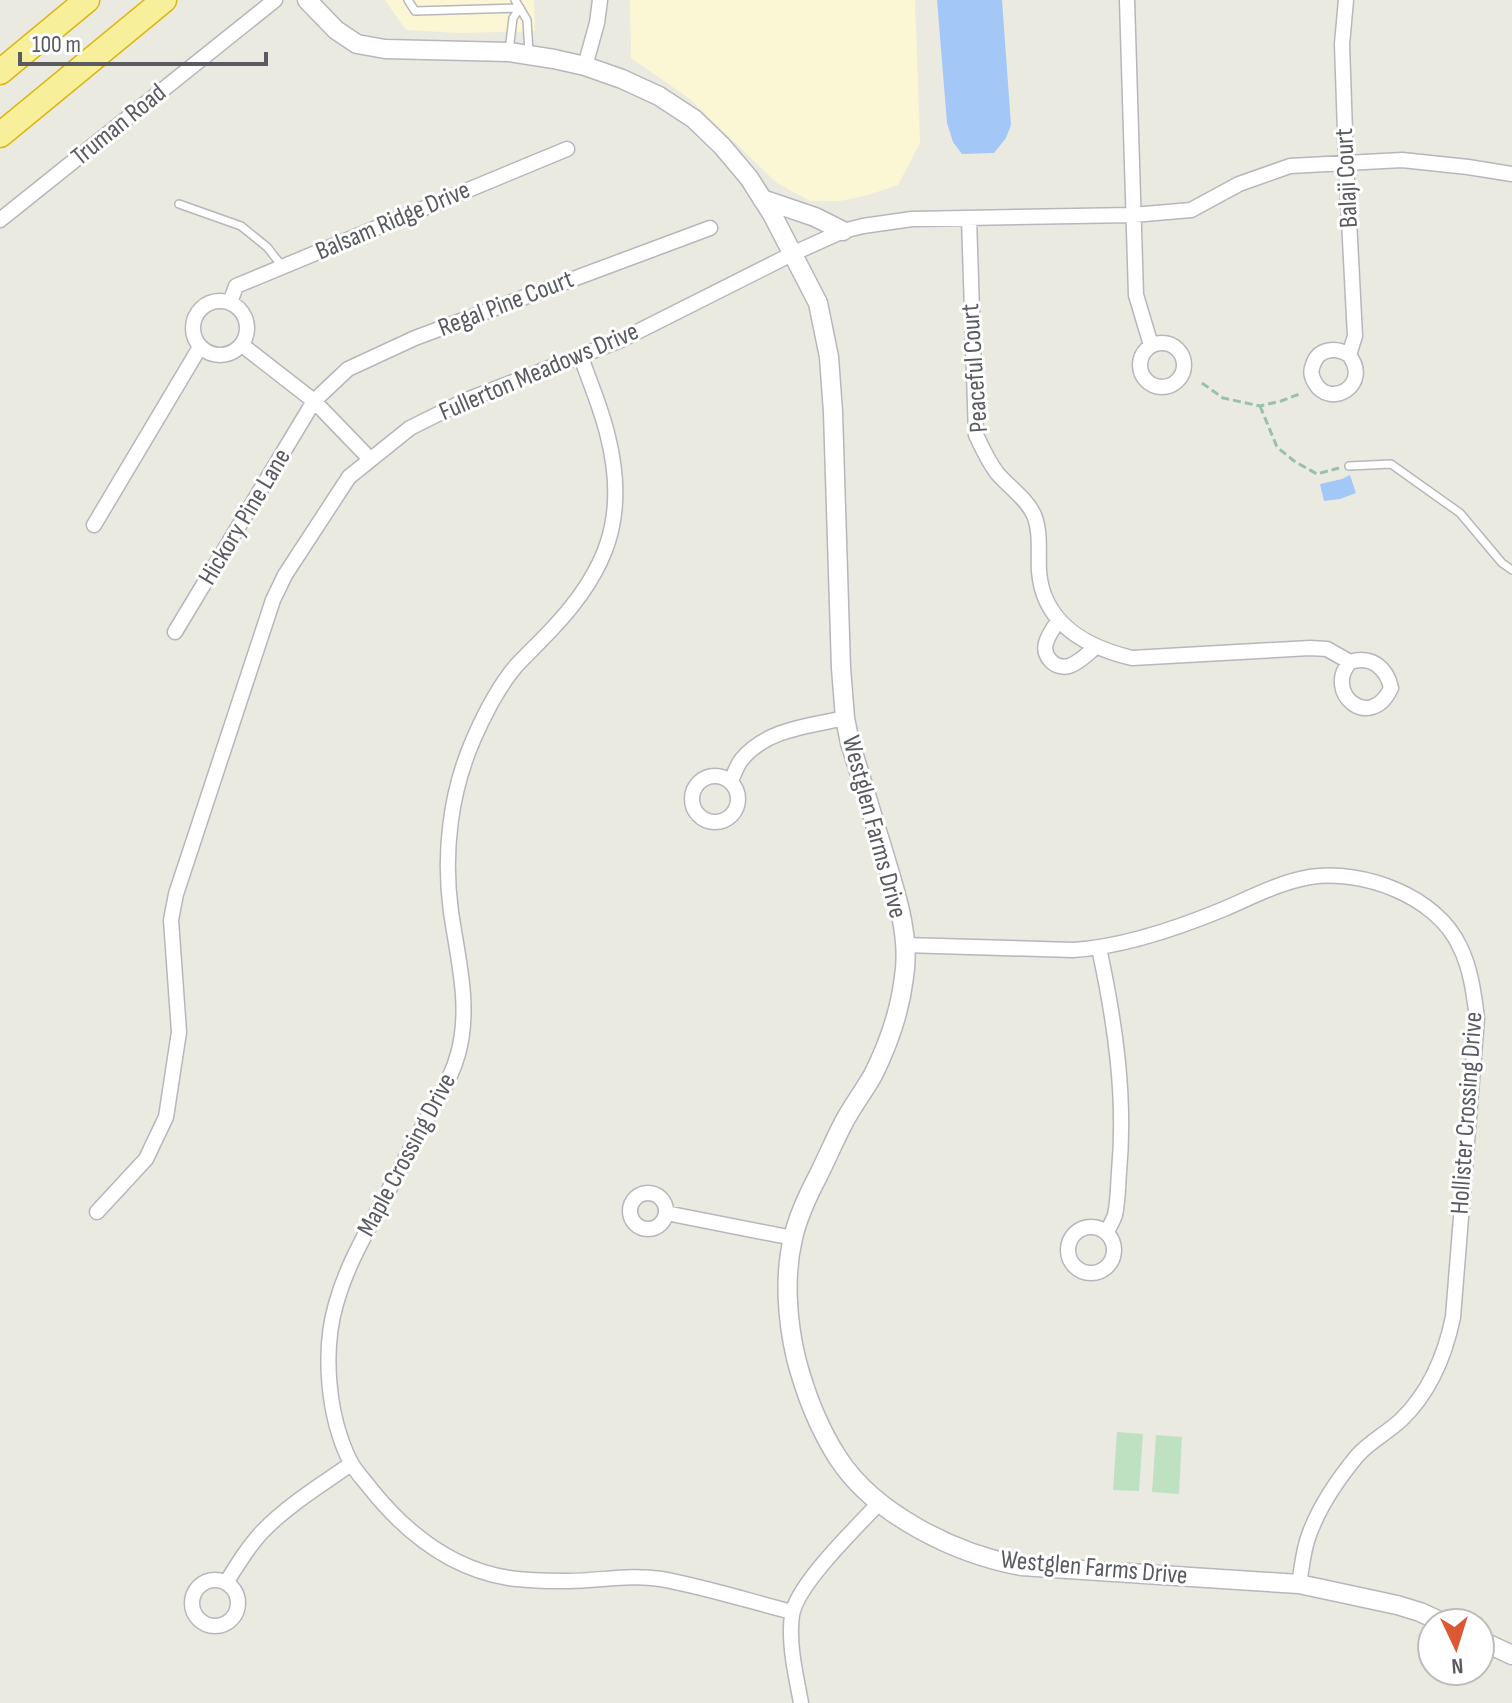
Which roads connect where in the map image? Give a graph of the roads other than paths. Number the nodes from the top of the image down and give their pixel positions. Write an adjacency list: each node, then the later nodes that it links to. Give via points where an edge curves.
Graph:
1 (87, 0): 13 (highway)
2 (164, 0): 14 (highway)
3 (275, 0): 22 (street, Truman Road)
4 (307, 0): 10 (street, Westglen Farms Drive, via 357,44)
5 (408, 0): 9 (lane, via 415,11)
6 (600, 0): 12 (street)
7 (1127, 0): 20 (street)
8 (1346, 0): 16 (street, Balaji Court)
9 (518, 4): 10 (lane); 11 (lane, via 527,20)
10 (509, 52): 11 (street, Westglen Farms Drive)
11 (529, 55): 12 (street, Westglen Farms Drive)
12 (585, 66): 18 (street, Westglen Farms Drive, via 659,96 694,119)
13 (0, 72)
14 (0, 135)
15 (567, 149): 26 (street, Balsam Ridge Drive)
16 (1346, 162): 17 (street, Fullerton Meadows Drive, via 1402,160); 20 (street, Fullerton Meadows Drive, via 1290,166 1239,184 1191,210); 31 (street, Balaji Court, via 1355,336)
17 (1512, 174)
18 (762, 199): 24 (street); 25 (street, Westglen Farms Drive)
19 (179, 204): 26 (lane, via 241,226)
20 (1133, 215): 21 (street, Fullerton Meadows Drive); 29 (street, via 1136,295)
21 (969, 218): 24 (street, Fullerton Meadows Drive, via 912,219); 38 (street, Peaceful Court, via 976,435 984,454 1035,517 1043,591)
22 (0, 220)
23 (710, 228): 33 (street, Regal Pine Court, via 415,338 348,369)
24 (843, 231): 25 (street, Fullerton Meadows Drive)
25 (792, 254): 32 (street, Fullerton Meadows Drive); 42 (street, Westglen Farms Drive, via 818,303 829,357)
26 (283, 267): 27 (street, Balsam Ridge Drive, via 236,286)
27 (230, 303): 28 (street, via 246,322); 30 (street, via 211,303 197,314 193,330)
28 (242, 345): 30 (street, via 217,356); 33 (street)
29 (1151, 345)
30 (200, 347): 36 (street)
31 (1349, 355)
32 (581, 357): 34 (street, Fullerton Meadows Drive, via 464,401 410,428); 50 (street, Maple Crossing Drive, via 614,463 612,531 578,600 514,668 492,701 462,765 447,856 465,1024 448,1084 352,1259 336,1304 330,1331 332,1404)
33 (314, 401): 34 (street); 39 (street, Hickory Pine Lane)
34 (370, 459): 46 (street, Fullerton Meadows Drive, via 349,477 273,600 176,894 171,920 179,1032 166,1117 146,1159)
35 (1349, 466): 37 (lane, via 1391,464 1460,513)
36 (94, 525)
37 (1512, 570)
38 (1059, 620): 40 (street, Peaceful Court); 40 (street, via 1046,640 1049,660 1066,667)
39 (175, 632)
40 (1096, 647): 41 (street, Peaceful Court, via 1132,658 1327,649)
41 (1350, 662)
42 (845, 718): 43 (street, via 765,739 740,762); 44 (street, Westglen Farms Drive, via 898,900)
43 (731, 781)
44 (904, 945): 45 (street, Hollister Crossing Drive); 49 (street, Westglen Farms Drive, via 905,973 894,1025 806,1199)
45 (1099, 948): 48 (street, via 1113,1011 1121,1119 1115,1215); 53 (street, Hollister Crossing Drive, via 1192,922 1290,881 1326,877 1367,881 1405,894 1437,914 1463,953 1477,1018 1448,1339 1431,1382 1416,1403 1359,1454 1324,1501 1308,1536)
46 (97, 1212)
47 (666, 1213): 49 (street)
48 (1107, 1232)
49 (793, 1238): 51 (street, Westglen Farms Drive, via 788,1310 800,1375 823,1434 840,1461)
50 (351, 1464): 52 (street, via 260,1533); 55 (street, Maple Crossing Drive, via 410,1532 466,1565 525,1580 661,1579)
51 (880, 1502): 53 (street, Westglen Farms Drive, via 928,1535 999,1562); 55 (street, via 810,1579)
52 (226, 1583)
53 (1299, 1584): 54 (street, Westglen Farms Drive)
54 (1416, 1611)
55 (792, 1612): 56 (street)
56 (801, 1703)

